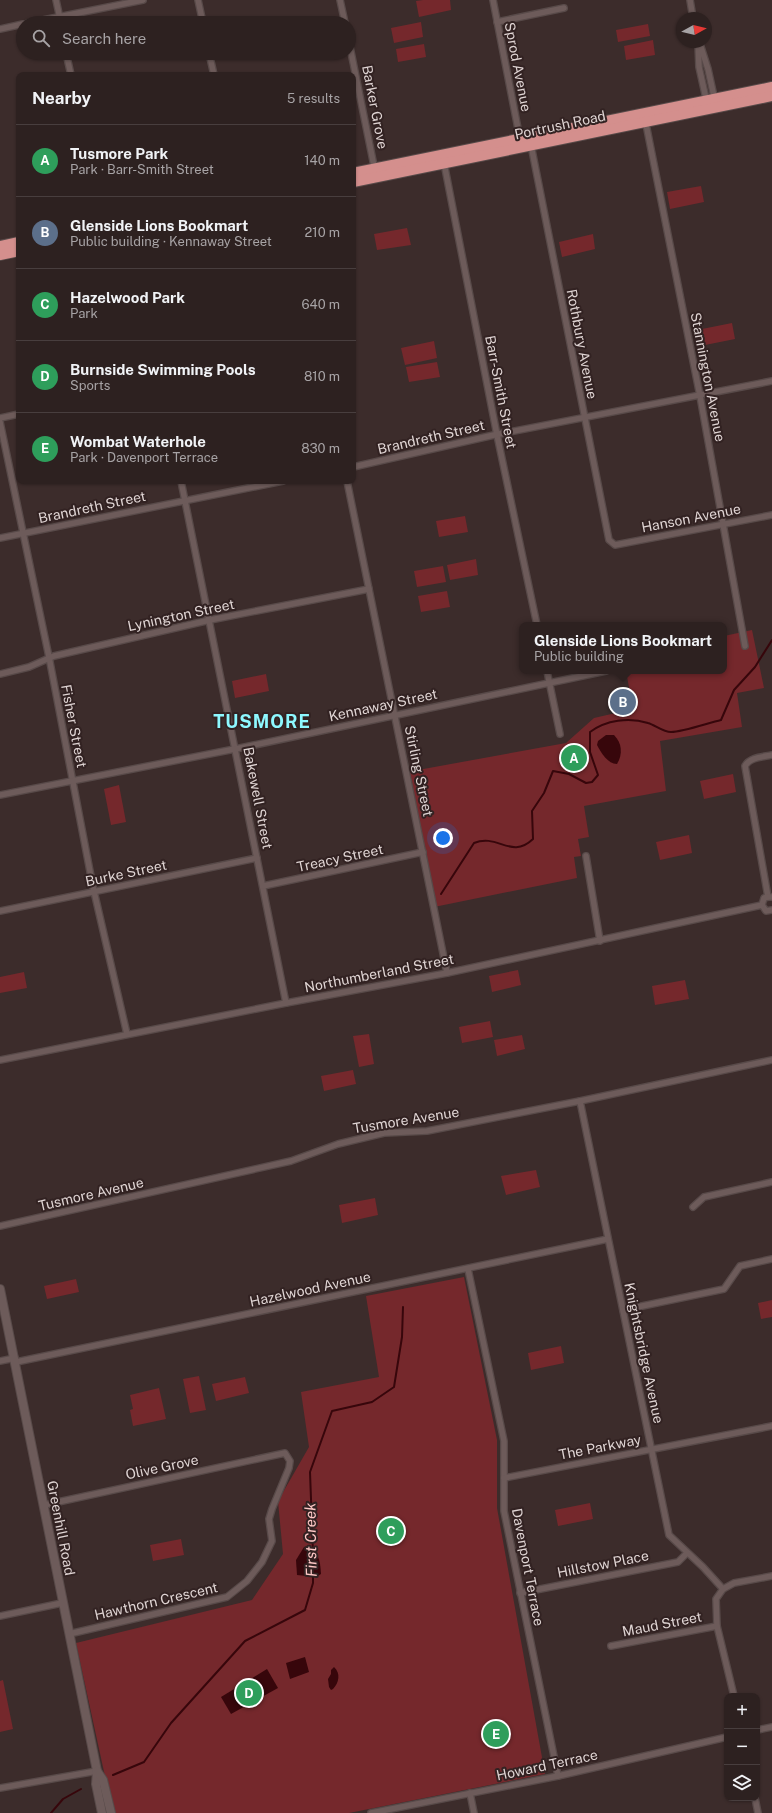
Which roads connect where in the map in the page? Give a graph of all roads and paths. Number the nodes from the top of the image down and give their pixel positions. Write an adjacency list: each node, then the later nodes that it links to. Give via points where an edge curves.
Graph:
1 (56, 0): 9 (street)
2 (143, 0): 9 (street)
3 (198, 0): 10 (street)
4 (340, 0): 11 (street)
5 (492, 0): 12 (street, Sprod Avenue)
6 (690, 0): 8 (street)
7 (564, 8): 12 (street)
8 (692, 12)
9 (59, 16)
10 (201, 16)
11 (343, 16)
12 (497, 22): 27 (street, Sprod Avenue)
13 (16, 26): 14 (street)
14 (0, 29)
15 (699, 48): 25 (street, via 699,67)
16 (68, 60): 19 (street)
17 (211, 60): 20 (street)
18 (353, 60): 21 (street, Barker Grove)
19 (70, 72)
20 (213, 72)
21 (355, 72)
22 (356, 76): 31 (street, Barker Grove)
23 (772, 87): 25 (highway, Portrush Road)
24 (772, 96): 25 (highway, Portrush Road)
25 (711, 104): 26 (highway, Portrush Road)
26 (645, 118): 27 (highway, Portrush Road); 28 (highway, Portrush Road); 38 (street, Stannington Avenue)
27 (520, 139): 29 (highway, Portrush Road)
28 (531, 145): 29 (highway, Portrush Road); 41 (street, Rothbury Avenue)
29 (443, 159): 31 (highway, Portrush Road); 43 (street, Barr-Smith Street)
30 (356, 173): 31 (highway, Portrush Road)
31 (376, 173): 32 (highway, Portrush Road)
32 (356, 181)
33 (16, 243): 34 (highway)
34 (0, 246)
35 (16, 252): 36 (highway)
36 (0, 255)
37 (772, 381): 38 (street, Brandreth Street)
38 (700, 396): 41 (street, Brandreth Street); 50 (street, Stannington Avenue)
39 (16, 415): 40 (street)
40 (0, 418)
41 (584, 418): 43 (street, Brandreth Street); 53 (street, Rothbury Avenue, via 609,540)
42 (0, 422): 51 (street, Fisher Street)
43 (497, 435): 44 (street, Brandreth Street); 56 (street, Barr-Smith Street)
44 (356, 466)
45 (182, 484): 48 (street, Bakewell Street)
46 (268, 484): 48 (street, Brandreth Street)
47 (348, 484): 54 (street, Stirling Street)
48 (185, 500): 51 (street, Brandreth Street); 55 (street, Bakewell Street)
49 (772, 515): 50 (street, Hanson Avenue)
50 (724, 524): 53 (street, Hanson Avenue); 57 (street, Stannington Avenue)
51 (22, 534): 52 (street, Brandreth Street); 58 (street, Fisher Street)
52 (0, 538)
53 (614, 545)
54 (369, 589): 55 (street, Lynington Street); 63 (street, Stirling Street)
55 (210, 620): 58 (street, Lynington Street); 65 (street, Bakewell Street)
56 (536, 622)
57 (745, 646)
58 (49, 657): 59 (street, Lynington Street, via 29,667); 67 (street, Fisher Street)
59 (0, 674)
60 (548, 674): 62 (street)
61 (590, 674): 62 (street, Kennaway Street)
62 (549, 682): 63 (street, Kennaway Street); 64 (street)
63 (395, 714): 65 (street, Kennaway Street); 69 (street, Stirling Street)
64 (560, 734)
65 (236, 749): 67 (street, Kennaway Street); 71 (street, Bakewell Street)
66 (772, 756): 74 (street, via 753,759 745,766)
67 (72, 781): 68 (street, Kennaway Street); 73 (street, Fisher Street)
68 (0, 795)
69 (423, 852): 72 (street, Treacy Street); 79 (street, Stirling Street)
70 (586, 856): 78 (street)
71 (257, 858): 72 (street, Bakewell Street); 73 (street, Burke Street)
72 (263, 886): 80 (street, Bakewell Street)
73 (94, 892): 76 (street, Burke Street); 81 (street, Fisher Street)
74 (770, 897): 75 (street, via 762,900)
75 (762, 905): 77 (street, via 766,911); 78 (street, Northumberland Street)
76 (0, 911)
77 (772, 911)
78 (600, 941): 79 (street, Northumberland Street)
79 (447, 973): 80 (street, Northumberland Street)
80 (286, 1003): 81 (street, Northumberland Street)
81 (127, 1034): 82 (street, Northumberland Street)
82 (0, 1060)
83 (772, 1060): 84 (street, Tusmore Avenue)
84 (580, 1101): 87 (street, Tusmore Avenue, via 427,1131 384,1133 338,1144 291,1161); 88 (street, Knightsbridge Avenue)
85 (772, 1182): 86 (street, via 704,1197)
86 (692, 1207)
87 (0, 1226)
88 (608, 1239): 90 (street, Hazelwood Avenue); 92 (street, Knightsbridge Avenue)
89 (772, 1259): 92 (street, via 740,1266 724,1289)
90 (468, 1268): 93 (street, Hazelwood Avenue); 98 (street, Davenport Terrace, via 504,1441)
91 (0, 1289): 93 (main road, Greenhill Road)
92 (623, 1310): 96 (street, Knightsbridge Avenue)
93 (15, 1360): 94 (street, Hazelwood Avenue); 99 (main road, Greenhill Road)
94 (0, 1361)
95 (772, 1426): 96 (street, The Parkway)
96 (652, 1450): 98 (street, The Parkway); 100 (street, Knightsbridge Avenue, via 669,1535)
97 (285, 1453): 99 (street, Olive Grove); 107 (street, Hawthorn Crescent, via 290,1461 289,1468 269,1519 272,1541 262,1562 247,1581 227,1597)
98 (504, 1478): 103 (street, Davenport Terrace, via 504,1511)
99 (44, 1505): 104 (main road, Greenhill Road)
100 (687, 1553): 102 (street, Knightsbridge Avenue, via 704,1567); 103 (street, Hillstow Place, via 678,1562)
101 (772, 1576): 102 (street, via 734,1583)
102 (723, 1589): 106 (street, via 716,1599)
103 (520, 1593): 114 (street, Davenport Terrace)
104 (62, 1603): 105 (street); 107 (main road, Greenhill Road)
105 (0, 1616)
106 (717, 1626): 108 (street, Maud Street); 109 (street)
107 (69, 1634): 113 (main road, Greenhill Road)
108 (611, 1646)
109 (733, 1693)
110 (772, 1727): 111 (street)
111 (760, 1729)
112 (724, 1738): 114 (street, Howard Terrace)
113 (97, 1771): 115 (street); 118 (main road, Greenhill Road, via 96,1784); 119 (main road, Greenhill Road, via 103,1780)
114 (558, 1776): 116 (street, Howard Terrace)
115 (0, 1788)
116 (470, 1793): 120 (street, Howard Terrace); 121 (street)
117 (756, 1801): 122 (street)
118 (102, 1813)
119 (111, 1813)
120 (371, 1813)
121 (474, 1813)
122 (758, 1813)

